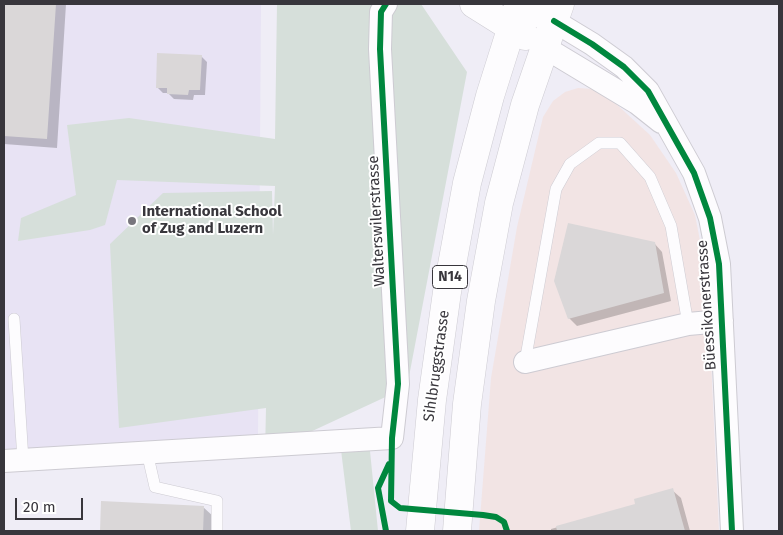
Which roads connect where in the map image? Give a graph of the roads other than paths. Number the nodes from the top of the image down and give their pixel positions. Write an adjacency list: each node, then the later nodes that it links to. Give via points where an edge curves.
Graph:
1 (386, 4): 11 (street, Walterswilerstrasse, via 381,12 380,49 398,384 392,438)
2 (474, 4): 3 (main road)
3 (517, 12): 4 (main road); 5 (main road); 14 (main road, Sihlbruggstrasse / N14, via 467,183 432,400)
4 (557, 12): 5 (main road); 6 (street, Büessikonerstrasse, via 648,91)
5 (544, 47): 6 (street, Büessikonerstrasse, via 637,103); 15 (main road, N14, via 524,105 499,203 481,300 467,404)
6 (669, 129): 7 (street, Büessikonerstrasse, via 694,173 710,218 719,264)
7 (722, 321): 9 (street); 16 (street, Büessikonerstrasse)
8 (11, 324): 12 (lane)
9 (688, 324): 10 (street); 10 (lane, via 671,226 650,177 620,143 598,143 570,164 556,189)
10 (525, 362)
11 (147, 452): 12 (street, Walterswilerstrasse); 13 (lane, via 155,487 217,501)
12 (13, 460)
13 (217, 531)
14 (420, 531)
15 (457, 531)
16 (732, 531)

